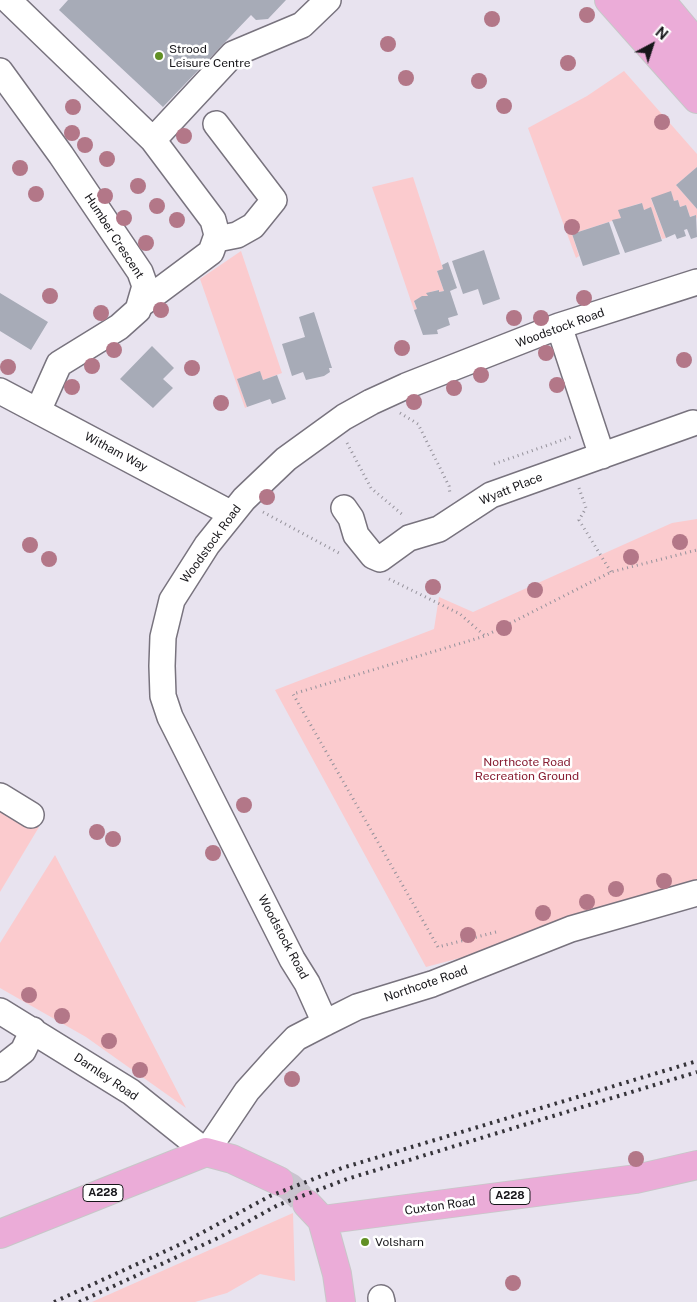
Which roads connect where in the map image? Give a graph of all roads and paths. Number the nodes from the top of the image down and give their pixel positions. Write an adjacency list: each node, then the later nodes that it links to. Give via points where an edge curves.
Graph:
1 (8, 0): 11 (street)
2 (328, 0): 11 (street, via 302,26 233,54)
3 (609, 0): 9 (main road)
4 (636, 0): 8 (main road, via 668,36)
5 (660, 0): 6 (main road)
6 (697, 44)
7 (0, 71): 14 (street, Humber Crescent, via 140,272 145,286)
8 (697, 86)
9 (697, 99)
10 (216, 124): 12 (street, via 274,200 253,226 236,235)
11 (152, 140): 12 (street, via 211,216 217,229)
12 (217, 239): 14 (street, via 211,252)
13 (697, 282): 15 (street, Woodstock Road)
14 (140, 305): 17 (street, via 112,333 59,364)
15 (559, 326): 22 (street); 27 (street, Woodstock Road, via 406,386 355,410 286,458)
16 (0, 391): 17 (street, Witham Way)
17 (38, 411): 27 (street, Witham Way)
18 (395, 411): 25 (path, via 418,424 449,486)
19 (693, 423): 22 (street, Wyatt Place)
20 (575, 435): 23 (path)
21 (345, 440): 28 (path, via 371,488)
22 (602, 456): 24 (street, Wyatt Place)
23 (494, 464)
24 (571, 466): 26 (street, Wyatt Place, via 482,499 438,529 411,536 380,559 373,556 356,535); 30 (path, via 586,508 579,520)
25 (450, 501)
26 (344, 508)
27 (232, 514): 36 (street, Woodstock Road, via 189,572 168,610 163,636 164,696 175,729)
28 (411, 520)
29 (697, 550): 30 (path)
30 (611, 572): 34 (path, via 485,636 293,694 438,948)
31 (0, 796): 32 (street)
32 (31, 815)
33 (697, 893): 36 (street, Northcote Road, via 571,929 432,984 357,1007)
34 (505, 929)
35 (0, 1011): 37 (street, Darnley Road)
36 (325, 1023): 39 (street, Northcote Road, via 296,1038 274,1061 248,1091)
37 (33, 1030): 38 (street, via 23,1051); 39 (street, Darnley Road, via 131,1092)
38 (0, 1069)
39 (206, 1152): 41 (main road, via 232,1159); 42 (main road, A228)
40 (697, 1165): 43 (main road, Cuxton Road / A228, via 636,1179 314,1212 337,1274)
41 (279, 1181)
42 (0, 1234)
43 (341, 1302)

